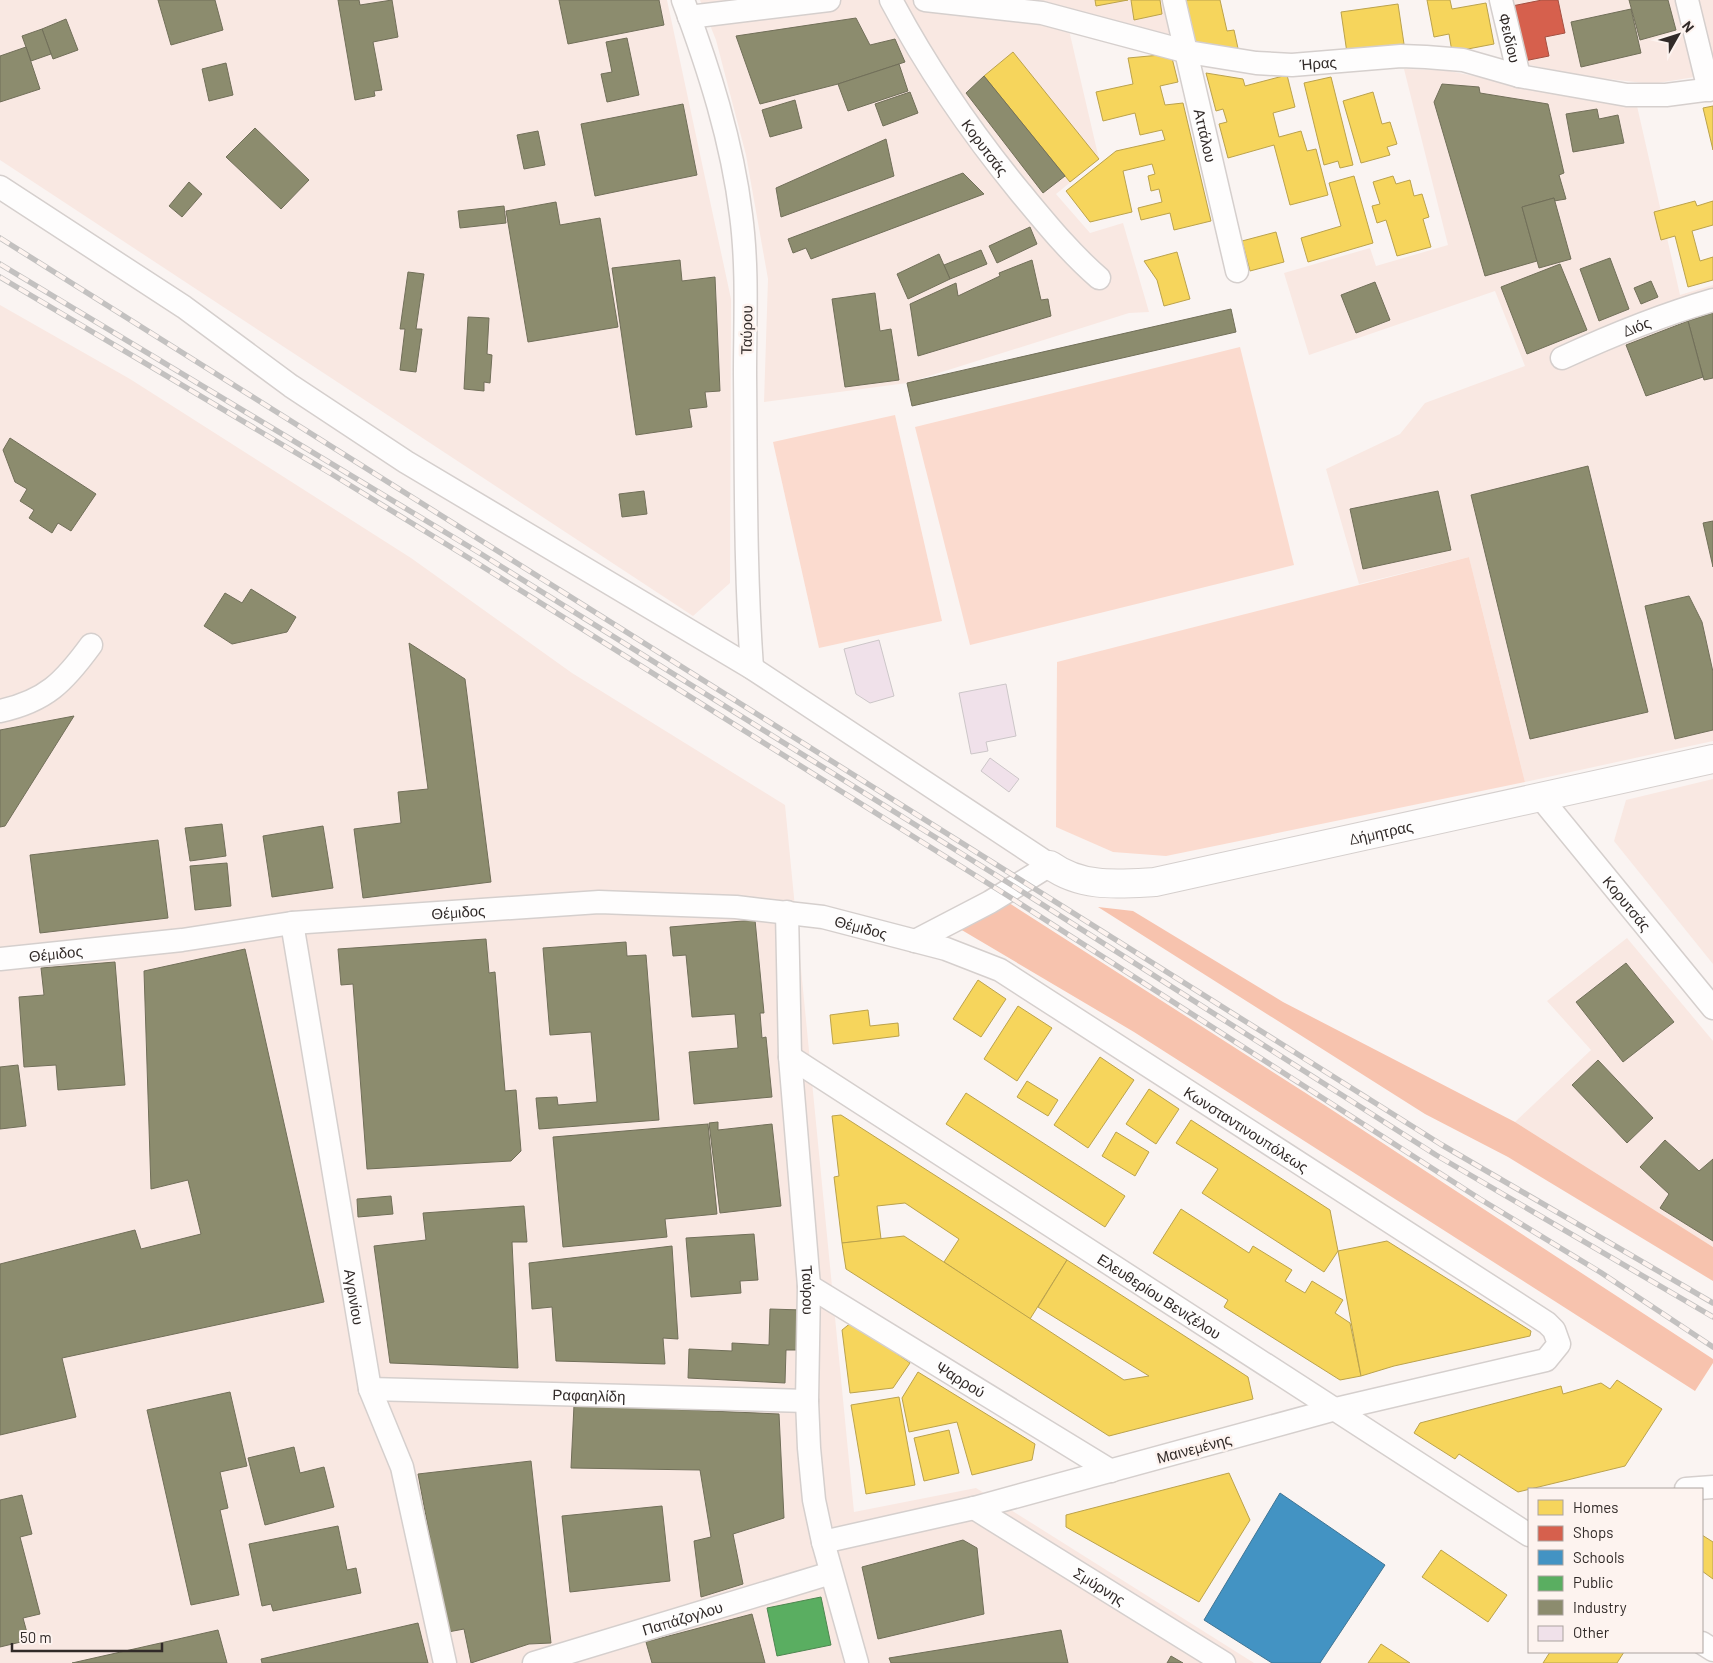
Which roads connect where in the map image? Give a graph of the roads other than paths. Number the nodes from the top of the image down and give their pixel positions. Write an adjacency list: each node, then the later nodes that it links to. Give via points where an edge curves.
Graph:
1 (830, 0): 7 (street)
2 (891, 0): 13 (street, Κορυτσάς, via 980,142 1069,252)
3 (925, 0): 8 (street, Ήρας, via 1042,13)
4 (1174, 0): 8 (street, Αττάλου)
5 (1501, 0): 9 (street, Φειδίου)
6 (1687, 0): 10 (street)
7 (686, 8): 17 (street, Ταύρου, via 727,140 742,225 746,285 746,561)
8 (1188, 52): 9 (street, Ήρας, via 1292,65 1426,57 1463,60); 12 (street, Αττάλου)
9 (1519, 76): 10 (street, Ήρας, via 1628,95 1666,96)
10 (1711, 90)
11 (0, 188): 17 (street, via 184,307 291,386 406,462)
12 (1237, 271)
13 (1099, 278)
14 (1713, 300): 15 (street, Διός, via 1628,328)
15 (1562, 358)
16 (91, 645): 18 (street, via 76,665 42,697 25,705)
17 (752, 668): 21 (street)
18 (0, 710)
19 (1713, 759): 20 (street, Δήμητρας)
20 (1541, 798): 21 (street, Δήμητρας, via 1155,882 1108,884 1082,881); 26 (street, Κορυτσάς)
21 (1050, 865): 24 (street, via 976,910)
22 (787, 912): 23 (street, Θέμιδος, via 670,903 599,902); 24 (street, Θέμιδος, via 823,917); 27 (street, Ταύρου)
23 (292, 923): 25 (street, Θέμιδος, via 182,940); 30 (street, Αγρινίου)
24 (915, 941): 29 (street, Κωνσταντινουπόλεως, via 970,957 1000,970 1547,1323 1554,1330)
25 (0, 959)
26 (1713, 1008)
27 (790, 1057): 28 (street, Ταύρου); 32 (street, Ελευθερίου Βενιζέλου)
28 (809, 1286): 31 (street, Ταύρου); 33 (street, Ψαρρού)
29 (1559, 1344): 32 (street, Μαινεμένης, via 1546,1360)
30 (370, 1389): 31 (street, Ραφαηλίδη); 40 (street, Αγρινίου, via 402,1468)
31 (807, 1401): 38 (street, Ταύρου, via 814,1500)
32 (1336, 1410): 33 (street, Μαινεμένης); 37 (street, Ελευθερίου Βενιζέλου)
33 (1111, 1471): 36 (street, Μαινεμένης)
34 (1713, 1487): 35 (street)
35 (1700, 1488)
36 (974, 1508): 38 (street, Μαινεμένης); 43 (street, Σμύρνης)
37 (1528, 1534)
38 (823, 1542): 39 (street, Ταύρου)
39 (831, 1573): 41 (street, Παπάζογλου); 42 (street, Ταύρου)
40 (445, 1663)
41 (534, 1663)
42 (857, 1663)
43 (1224, 1663)

